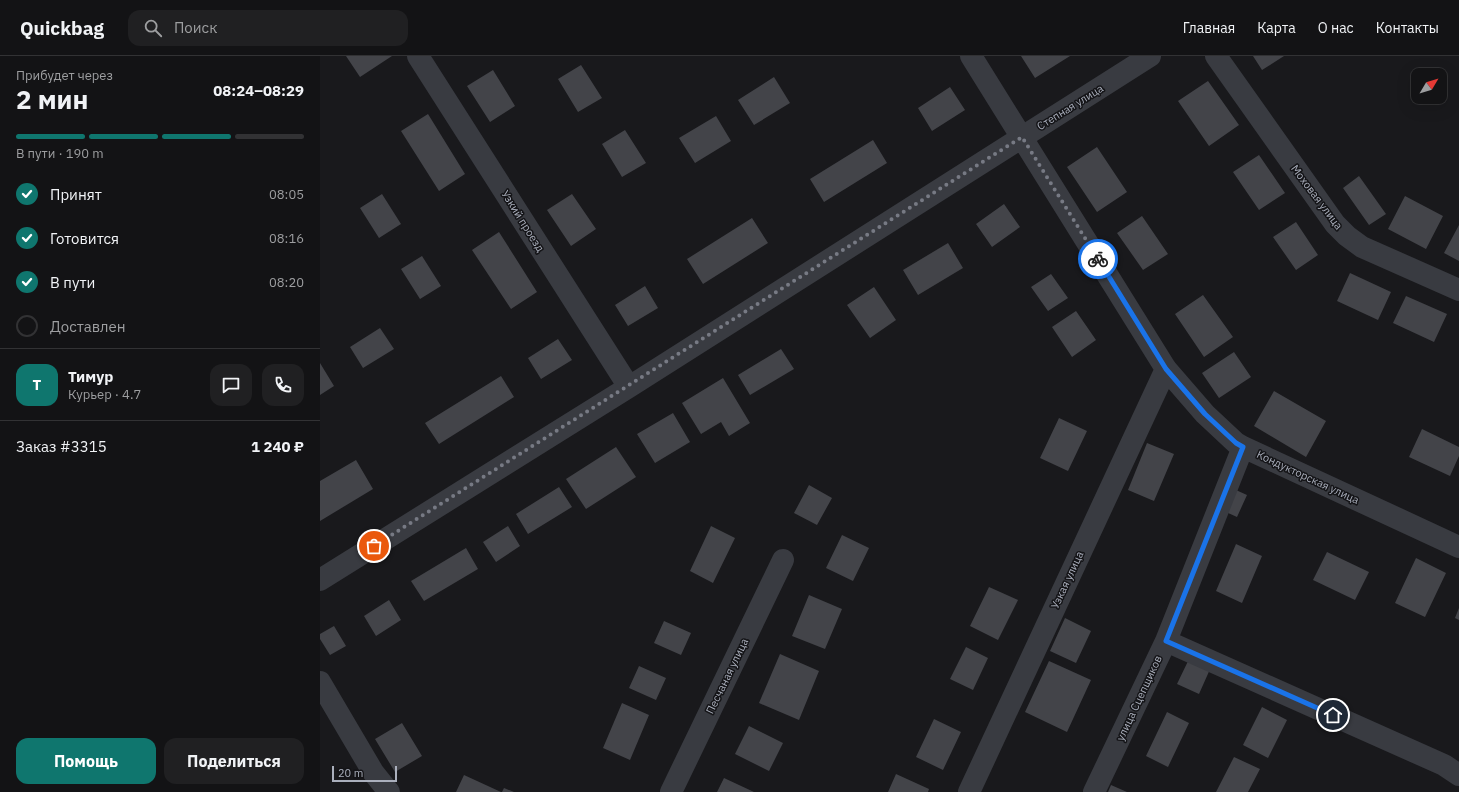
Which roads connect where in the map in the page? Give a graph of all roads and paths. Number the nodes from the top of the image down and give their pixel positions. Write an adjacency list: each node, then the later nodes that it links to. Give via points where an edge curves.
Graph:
1 (418, 56): 8 (street, Узкий проезд)
2 (971, 56): 5 (street, Кондукторская улица)
3 (1150, 56): 5 (street, Степная улица)
4 (1216, 56): 6 (street, Моховая улица, via 1335,224 1347,236 1362,247)
5 (1022, 137): 7 (street, Кондукторская улица); 8 (street, Степная улица)
6 (1459, 290)
7 (1166, 369): 9 (street, Кондукторская улица, via 1205,414); 18 (street, Узкая улица)
8 (628, 387): 12 (street, Степная улица)
9 (1243, 447): 10 (street, Кондукторская улица); 13 (street, улица Сцепщиков)
10 (1459, 547)
11 (783, 560): 17 (street, Песчаная улица)
12 (320, 580)
13 (1166, 641): 15 (street, via 1444,765); 19 (street, улица Сцепщиков)
14 (320, 682): 16 (street, via 373,772)
15 (1459, 775)
16 (389, 792)
17 (671, 792)
18 (969, 792)
19 (1094, 792)

